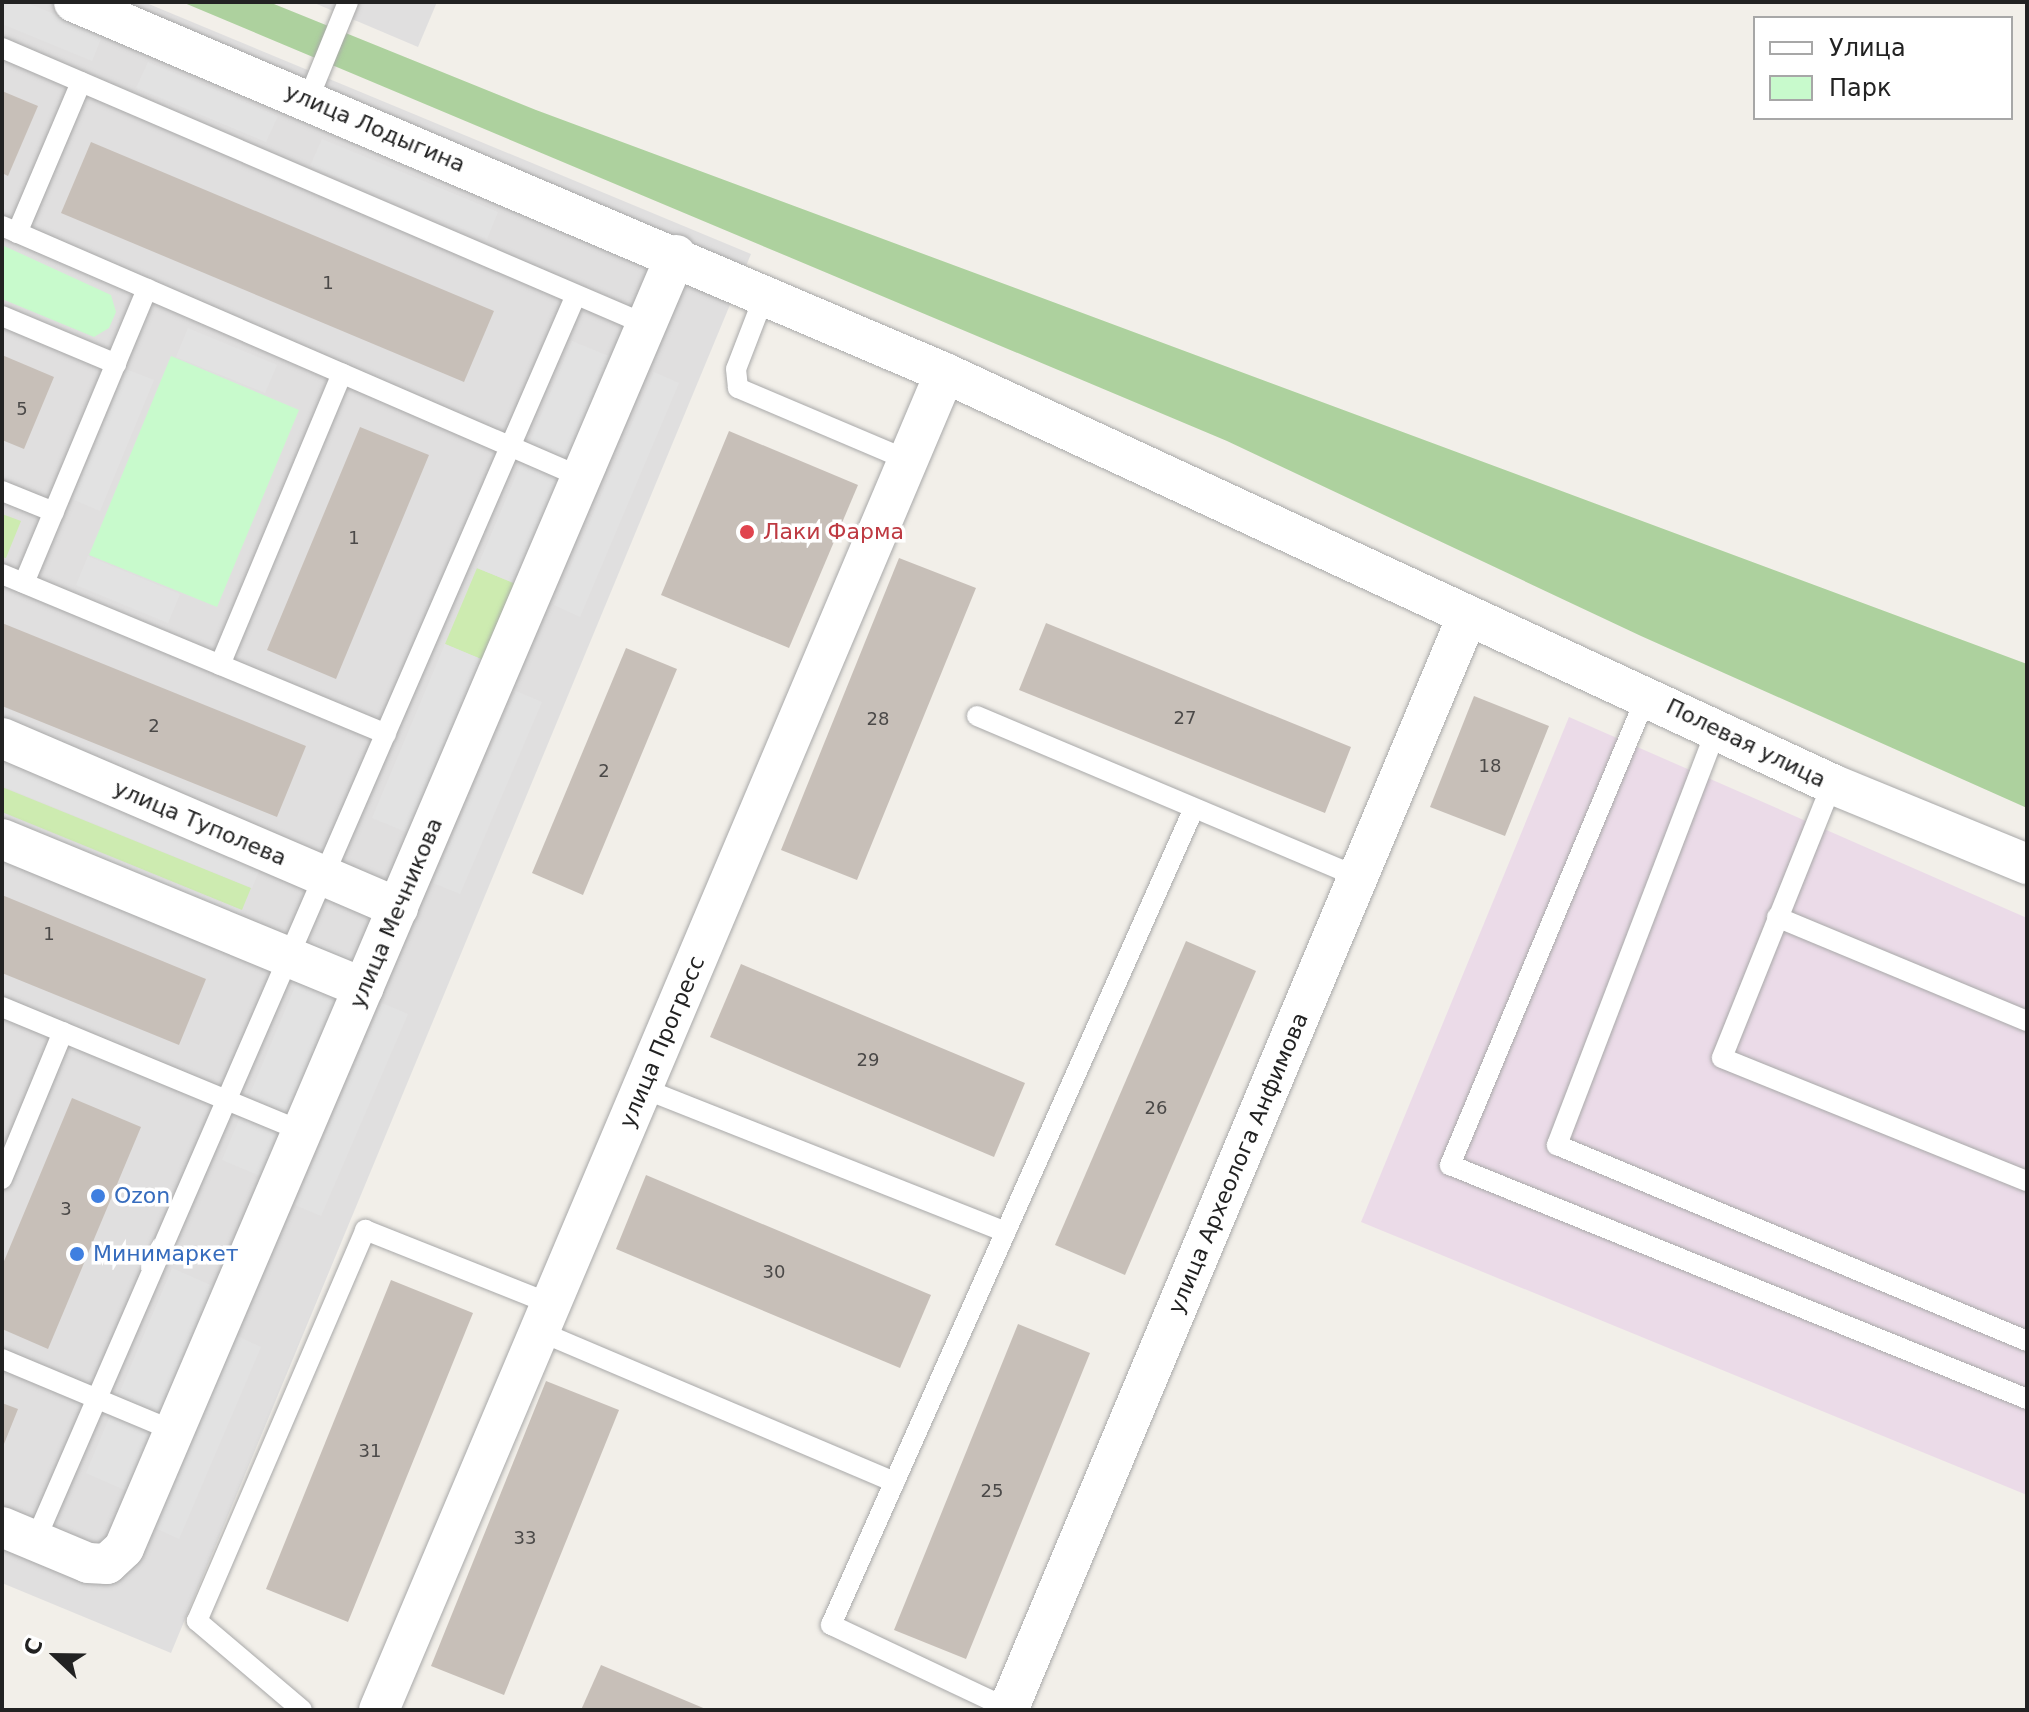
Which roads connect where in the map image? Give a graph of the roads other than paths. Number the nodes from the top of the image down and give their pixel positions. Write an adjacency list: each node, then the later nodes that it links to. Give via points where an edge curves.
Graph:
1 (74, 2): 5 (street, улица Лодыгина)
2 (348, 2): 5 (lane)
3 (2, 48): 4 (lane)
4 (81, 82): 6 (lane); 10 (lane)
5 (308, 100): 7 (street, улица Лодыгина)
6 (10, 229): 8 (lane)
7 (676, 255): 9 (street, улица Лодыгина); 12 (street, улица Мечникова)
8 (147, 289): 13 (lane); 15 (lane)
9 (765, 294): 14 (street, улица Лодыгина); 17 (lane, via 736,369 738,388)
10 (576, 295): 12 (lane); 16 (lane)
11 (2, 316): 13 (lane)
12 (647, 325): 18 (street, улица Мечникова)
13 (116, 364): 20 (lane)
14 (945, 373): 17 (street, улица Прогресс); 23 (street, Полевая улица)
15 (342, 374): 16 (lane); 24 (lane)
16 (510, 447): 18 (lane); 28 (lane)
17 (908, 460): 43 (street, улица Прогресс)
18 (581, 477): 36 (street, улица Мечникова)
19 (2, 491): 20 (lane)
20 (54, 512): 22 (lane)
21 (2, 574): 22 (lane)
22 (24, 583): 24 (lane)
23 (1467, 617): 25 (street, Полевая улица); 35 (street, улица Археолога Анфимова)
24 (220, 665): 28 (lane)
25 (1647, 695): 27 (street, Полевая улица); 53 (lane, via 1450,1165)
26 (977, 716): 31 (lane)
27 (1717, 728): 30 (street, Полевая улица); 50 (lane, via 1557,1145)
28 (386, 734): 34 (lane)
29 (2, 738): 34 (street, улица Туполева)
30 (1832, 784): 33 (street, Полевая улица); 37 (lane)
31 (1194, 808): 35 (lane); 48 (lane)
32 (2, 839): 38 (street)
33 (2027, 864)
34 (324, 876): 36 (street, улица Туполева); 38 (lane)
35 (1358, 877): 59 (street, улица Археолога Анфимова)
36 (398, 908): 39 (street, улица Мечникова)
37 (1777, 917): 41 (lane); 47 (lane, via 1722,1058)
38 (289, 957): 39 (street); 44 (lane)
39 (364, 988): 45 (street, улица Мечникова)
40 (2, 1007): 42 (lane)
41 (2027, 1021)
42 (63, 1032): 44 (lane); 46 (lane)
43 (642, 1088): 48 (lane); 49 (street, улица Прогресс)
44 (226, 1100): 45 (lane); 52 (lane)
45 (302, 1131): 54 (street, улица Мечникова)
46 (2, 1179)
47 (2027, 1181)
48 (1006, 1232): 55 (lane)
49 (547, 1319): 55 (lane); 57 (lane, via 365,1230 197,1621); 58 (street, улица Прогресс)
50 (2027, 1341)
51 (2, 1359): 52 (lane)
52 (96, 1398): 54 (lane); 56 (lane)
53 (2027, 1399)
54 (174, 1431): 56 (street, улица Мечникова, via 124,1548 107,1564 88,1563)
55 (895, 1482): 59 (lane, via 831,1625)
56 (18, 1534)
57 (302, 1710)
58 (379, 1710)
59 (1009, 1710)

